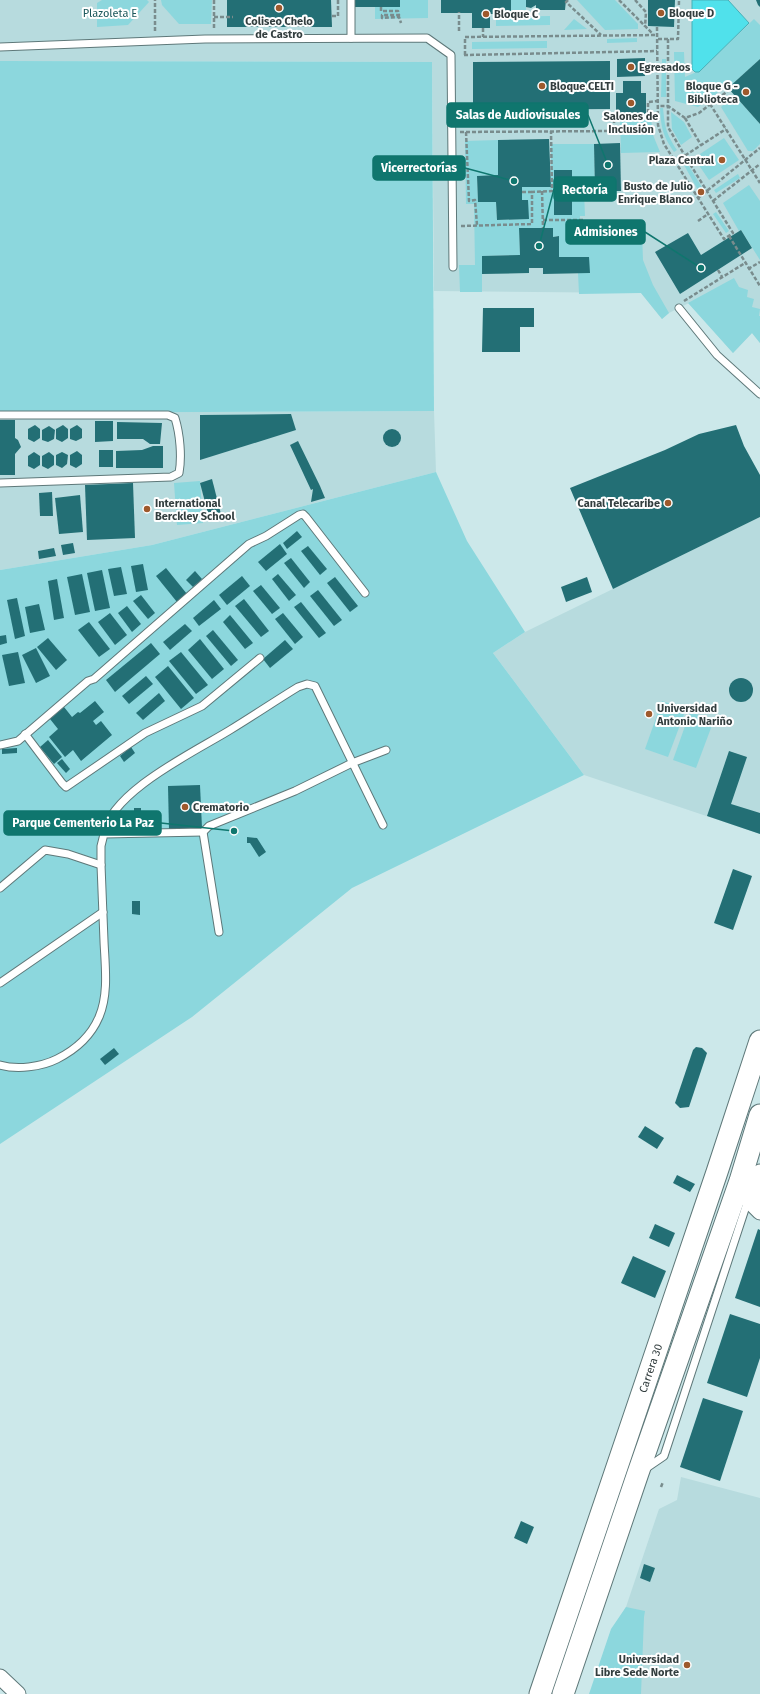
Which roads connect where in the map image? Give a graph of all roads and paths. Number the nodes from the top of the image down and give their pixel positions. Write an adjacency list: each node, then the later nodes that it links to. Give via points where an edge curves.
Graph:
1 (155, 0): 27 (path)
2 (214, 0): 12 (path)
3 (338, 0): 11 (path, via 338,16)
4 (351, 0): 23 (lane)
5 (568, 0): 21 (path, via 566,2)
6 (619, 0): 16 (path)
7 (635, 0): 16 (path, via 646,12)
8 (679, 0): 26 (path, via 678,39)
9 (381, 7): 14 (path, via 381,11 398,12 399,15 382,15 382,18 399,17)
10 (459, 12): 18 (path)
11 (332, 16)
12 (214, 17): 13 (path); 24 (path)
13 (233, 17)
14 (401, 23)
15 (657, 26): 20 (path)
16 (645, 27): 19 (path)
17 (482, 28): 22 (path)
18 (459, 32)
19 (653, 34): 20 (path); 21 (path)
20 (657, 34): 25 (path)
21 (601, 35): 22 (path)
22 (483, 37): 30 (path, via 465,37)
23 (351, 38): 24 (lane); 31 (lane, via 427,38)
24 (214, 39): 27 (lane)
25 (658, 39): 26 (path); 29 (path)
26 (668, 39): 36 (path)
27 (154, 41): 28 (lane)
28 (0, 47)
29 (658, 51): 30 (path); 33 (path)
30 (465, 54): 31 (path)
31 (451, 55): 40 (lane)
32 (729, 90): 34 (path)
33 (658, 101): 35 (path); 39 (path, via 648,102 648,116 614,118 614,131)
34 (710, 104): 37 (path, via 699,113); 38 (path)
35 (658, 106): 36 (path); 46 (path, via 658,125 664,144)
36 (668, 106): 37 (path); 44 (path, via 668,127)
37 (685, 118): 42 (path)
38 (726, 129): 42 (path); 45 (path)
39 (551, 131): 41 (path); 50 (path, via 552,191)
40 (452, 132): 41 (path); 61 (lane)
41 (466, 132): 60 (path, via 469,201 475,200)
42 (702, 145): 44 (path)
43 (760, 148): 45 (path)
44 (684, 156): 46 (path); 51 (path)
45 (746, 161): 48 (path); 51 (path)
46 (675, 162): 54 (path)
47 (760, 164): 48 (path)
48 (752, 172): 49 (path); 55 (path)
49 (760, 183)
50 (542, 191): 53 (path); 57 (path)
51 (706, 191): 54 (path); 55 (path)
52 (522, 192): 53 (path)
53 (532, 192): 60 (path, via 532,224)
54 (698, 198): 56 (path)
55 (713, 201): 63 (path, via 733,233)
56 (708, 214): 59 (path); 63 (path, via 724,239)
57 (543, 220): 58 (path); 62 (path)
58 (585, 220)
59 (698, 221)
60 (477, 225): 61 (path)
61 (453, 226): 66 (lane)
62 (543, 228)
63 (729, 236): 65 (path)
64 (760, 262): 67 (path)
65 (745, 263): 67 (path); 69 (path)
66 (454, 267)
67 (748, 269): 70 (path)
68 (718, 270): 69 (path)
69 (722, 277): 71 (path)
70 (760, 286)
71 (684, 301)
72 (679, 308): 73 (lane, via 717,355)
73 (760, 394)
74 (0, 415): 75 (lane, via 168,415 175,418 178,426 181,465 179,473 171,477)
75 (0, 483)
76 (365, 593): 78 (lane, via 306,517 300,515 238,552 94,679 88,680)
77 (260, 658): 78 (lane, via 202,706 145,733 66,787)
78 (25, 734): 79 (lane, via 18,741)
79 (0, 745)
80 (386, 750): 81 (lane)
81 (352, 763): 82 (lane); 83 (lane, via 295,791 209,826); 84 (lane, via 315,686 307,684 164,768 122,802 111,815)
82 (383, 826)
83 (203, 832): 84 (lane); 88 (lane)
84 (104, 834): 85 (lane)
85 (101, 865): 86 (lane, via 46,850); 87 (lane)
86 (0, 888)
87 (103, 912): 89 (lane); 91 (lane, via 106,979 100,1016 91,1032 65,1055 48,1064 27,1067)
88 (219, 932)
89 (0, 983)
90 (760, 1041): 93 (main road, Carrera 30)
91 (0, 1065)
92 (760, 1115): 94 (main road, Carrera 30)
93 (728, 1137): 94 (street); 95 (main road, Carrera 30)
94 (755, 1145): 97 (main road, Carrera 30)
95 (717, 1172): 97 (main road); 105 (main road, Carrera 30)
96 (760, 1172): 98 (street, via 756,1178)
97 (740, 1181): 98 (street); 100 (main road, Carrera 30)
98 (754, 1203): 99 (street); 100 (lane, via 664,1456)
99 (760, 1212)
100 (638, 1473): 106 (main road, Carrera 30)
101 (663, 1482): 102 (path)
102 (661, 1487)
103 (0, 1677): 104 (street)
104 (18, 1694)
105 (540, 1694)
106 (564, 1694)

